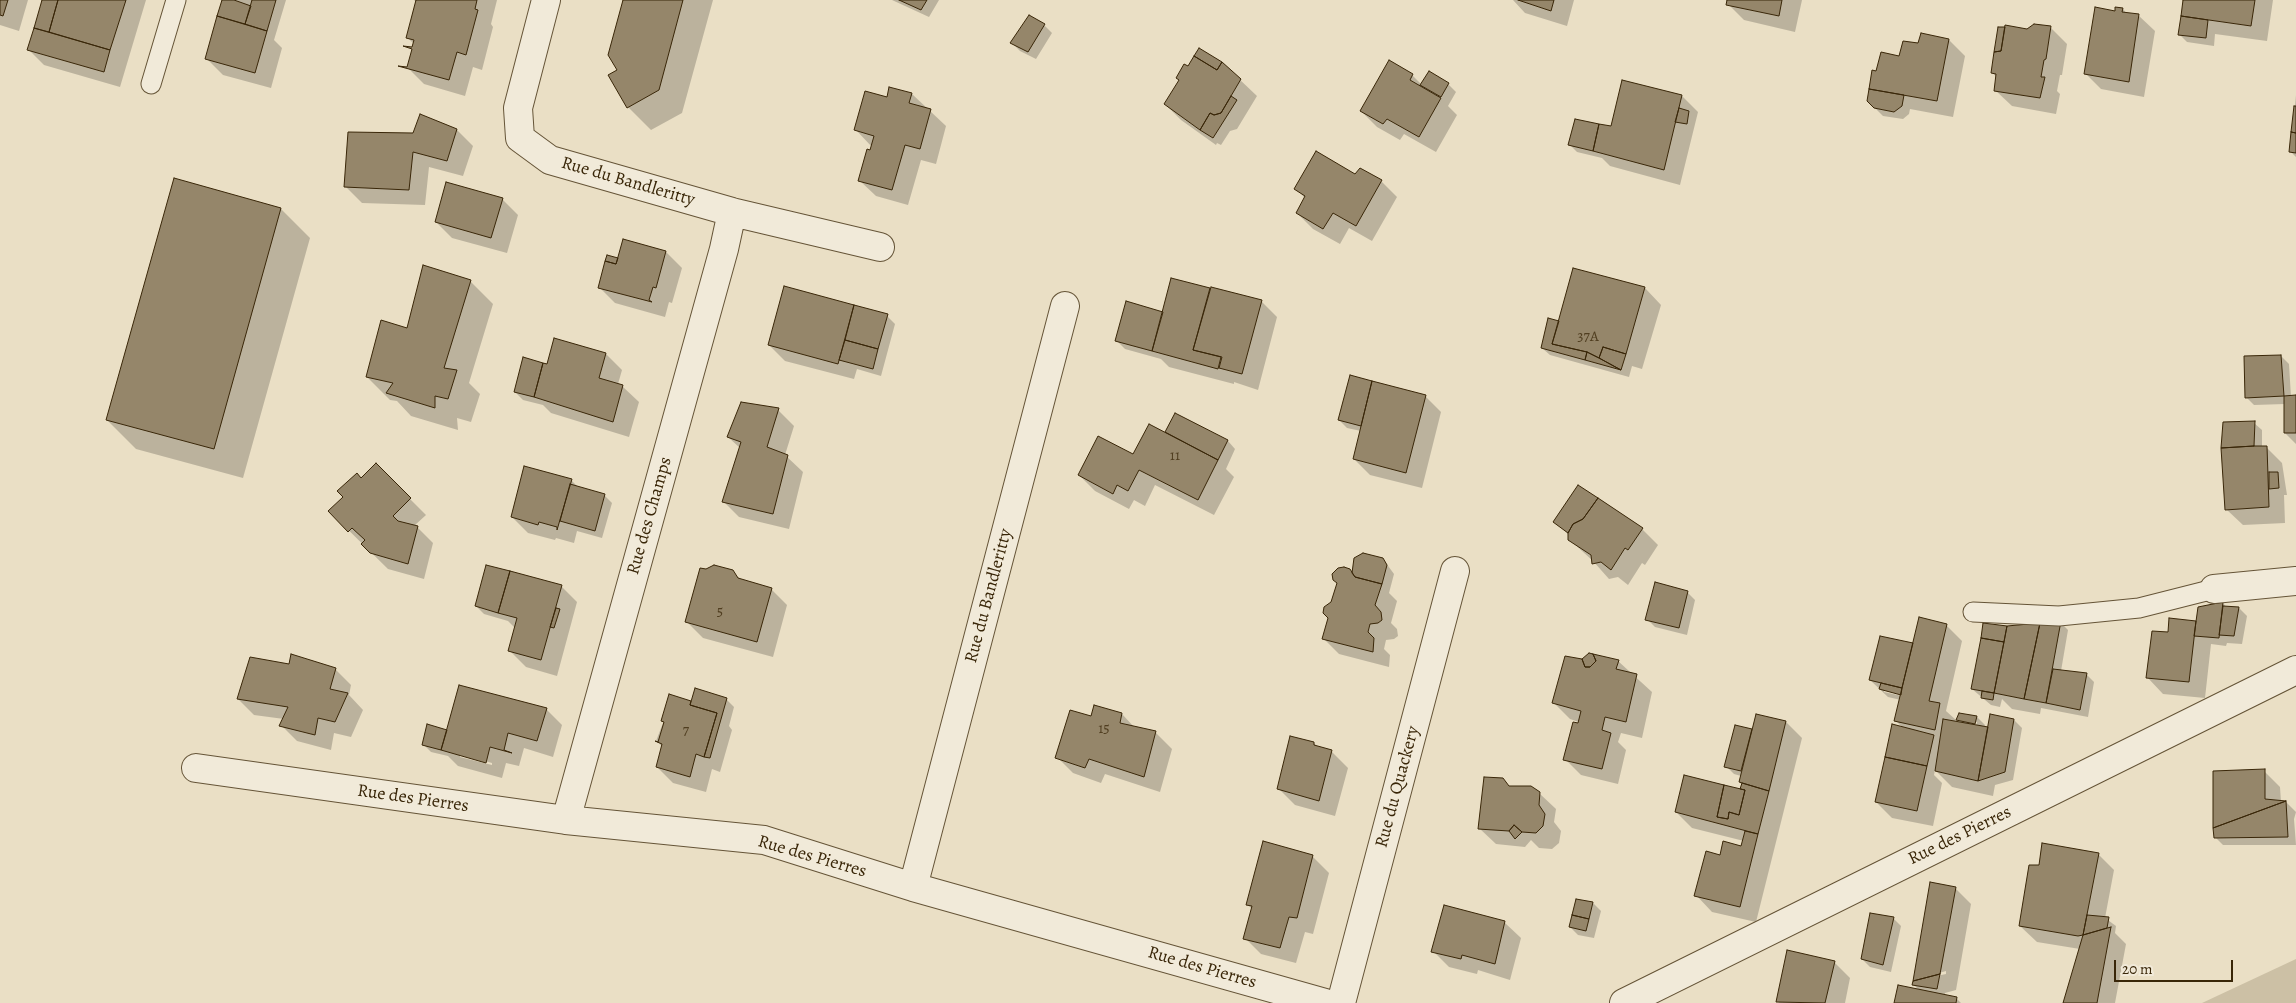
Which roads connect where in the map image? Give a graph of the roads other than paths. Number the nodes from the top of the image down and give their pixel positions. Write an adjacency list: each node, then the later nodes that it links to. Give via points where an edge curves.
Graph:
1 (176, 0): 3 (lane)
2 (546, 0): 4 (street, Rue du Bandleritty, via 518,108 520,138 550,160)
3 (151, 84)
4 (732, 212): 5 (street, Rue du Bandleritty); 13 (street, Rue des Champs)
5 (880, 247)
6 (1065, 306): 14 (street, Rue du Bandleritty)
7 (1455, 571): 16 (street, Rue du Quackery)
8 (2296, 581): 9 (street)
9 (2214, 589): 10 (lane, via 2139,608 2059,616)
10 (1973, 612)
11 (2296, 670): 17 (street, Rue des Pierres)
12 (196, 768): 13 (street, Rue des Pierres)
13 (566, 820): 14 (street, Rue des Pierres, via 764,840)
14 (913, 887): 15 (street, Rue des Pierres)
15 (1325, 1003)
16 (1341, 1003)
17 (1624, 1003)

